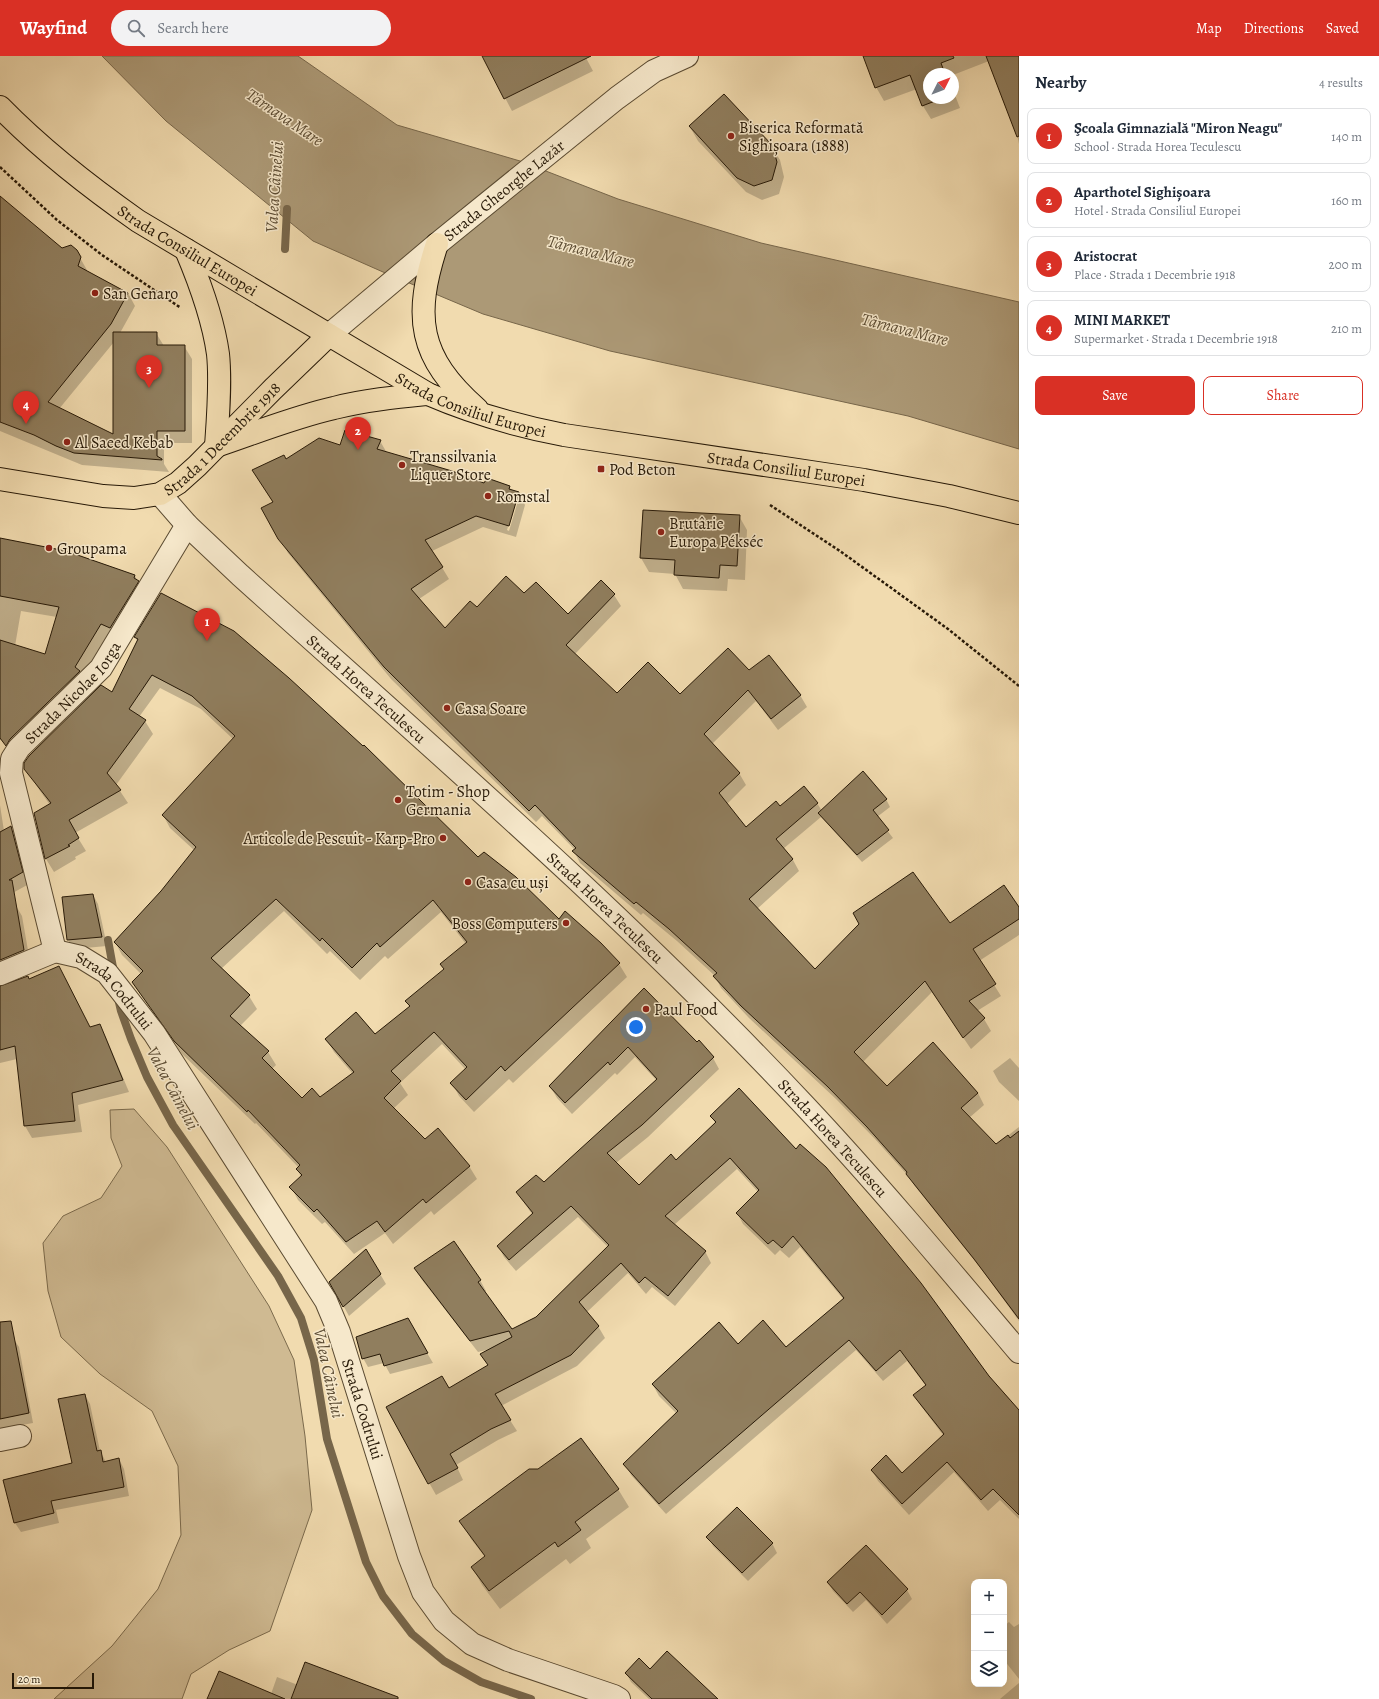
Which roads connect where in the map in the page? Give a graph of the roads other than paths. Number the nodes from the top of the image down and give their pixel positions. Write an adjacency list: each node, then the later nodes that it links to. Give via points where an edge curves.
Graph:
1 (686, 56): 2 (street, Strada Gheorghe Lazăr)
2 (650, 63): 4 (street, Strada Gheorghe Lazăr, via 580,127)
3 (0, 107): 5 (main road, Strada Consiliul Europei, via 25,133 93,190)
4 (437, 244): 6 (street, Strada Gheorghe Lazăr); 8 (main road, via 426,281 423,325 434,357 446,378 459,394)
5 (186, 250): 6 (main road, Strada Consiliul Europei); 9 (main road, via 206,301 218,356)
6 (330, 335): 7 (main road, Strada Consiliul Europei); 9 (main road, Strada 1 Decembrie 1918)
7 (428, 394): 8 (main road, Strada Consiliul Europei); 9 (main road, via 335,407)
8 (486, 416): 12 (main road, Strada Consiliul Europei, via 564,435 864,480)
9 (216, 446): 11 (main road, Strada 1 Decembrie 1918, via 178,483)
10 (0, 479): 11 (main road, Strada 1 Decembrie 1918, via 103,496 134,498)
11 (160, 494): 13 (street, Strada Horea Teculescu)
12 (1019, 512)
13 (187, 525): 14 (street, Strada Nicolae Iorga, via 102,668 19,748 12,759 11,773); 16 (street, Strada Horea Teculescu, via 584,886 669,968 804,1104)
14 (56, 951): 15 (street); 17 (street, Strada Codrului, via 81,957 107,973 154,1033 326,1301 339,1332 409,1556 423,1592 444,1621 472,1644 508,1660)
15 (0, 974)
16 (1019, 1352)
17 (619, 1699)

